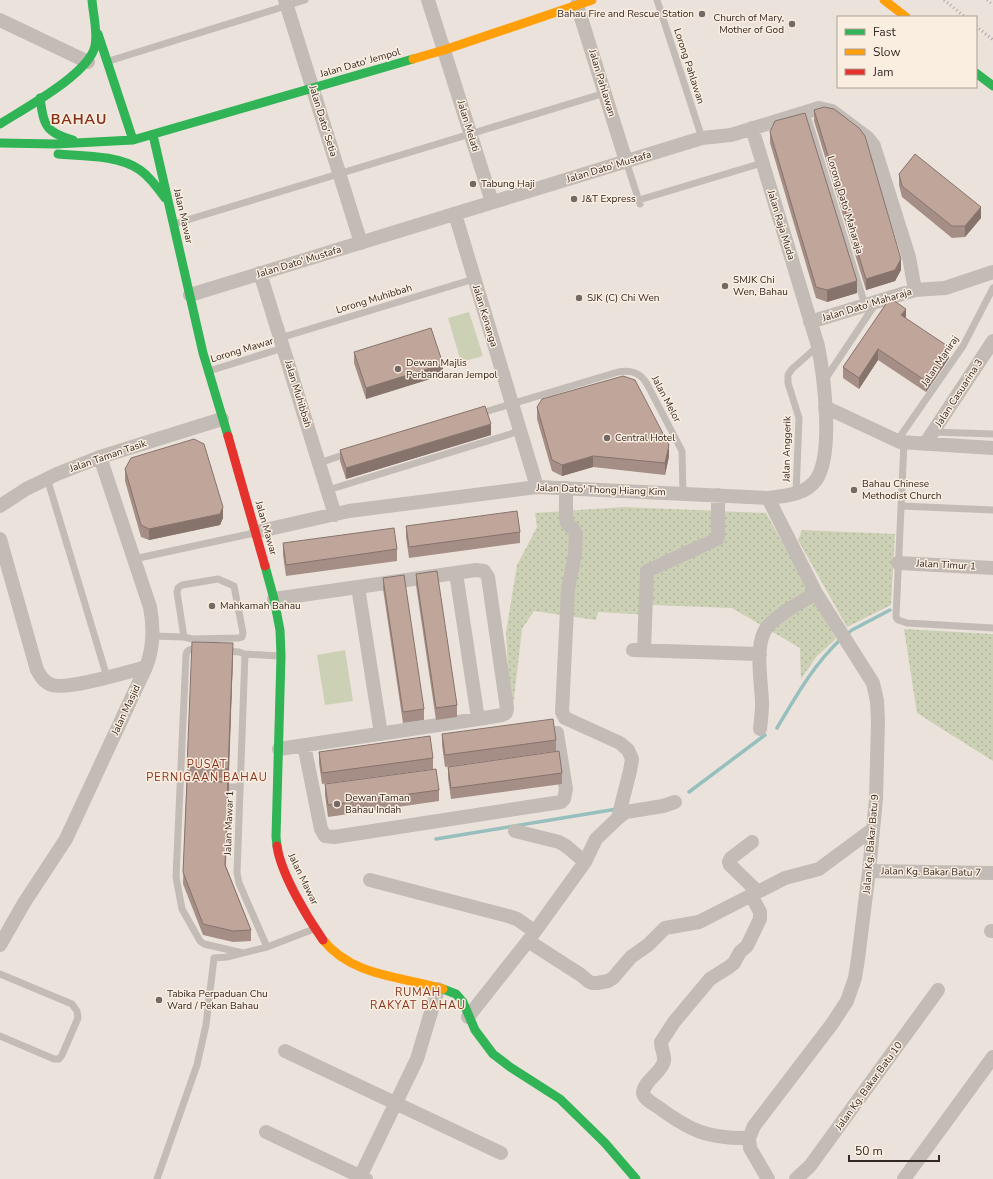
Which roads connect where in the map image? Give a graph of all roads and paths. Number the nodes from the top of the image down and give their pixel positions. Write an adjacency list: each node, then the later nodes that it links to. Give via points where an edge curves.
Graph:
1 (88, 0): 10 (street)
2 (305, 0): 8 (lane)
3 (428, 0): 13 (street, Jalan Melati)
4 (562, 0): 9 (lane)
5 (592, 0): 9 (street, Jalan Dato' Jempol)
6 (657, 0): 26 (lane, Lorong Pahlawan)
7 (884, 0): 11 (street)
8 (286, 3): 15 (lane); 18 (street, Jalan Dato' Setia)
9 (571, 7): 13 (street, Jalan Dato' Jempol); 19 (street, Jalan Pahlawan)
10 (93, 12): 14 (street, via 96,42); 15 (street)
11 (905, 16)
12 (0, 20): 14 (street)
13 (444, 50): 18 (street, Jalan Dato' Jempol); 24 (street, Jalan Melati)
14 (88, 62): 20 (street, via 70,79)
15 (107, 62): 27 (street)
16 (977, 74): 17 (street)
17 (993, 86)
18 (313, 88): 25 (street, Jalan Dato' Jempol); 32 (street, Jalan Dato' Setia)
19 (605, 93): 24 (lane); 30 (street, Jalan Pahlawan)
20 (40, 98): 22 (street); 28 (street, via 47,128 56,135)
21 (806, 112): 23 (street, Jalan Dato' Mustafa); 42 (street, Jalan Dato' Mustafa, via 819,108 828,109 872,142 909,257); 44 (lane, Lorong Dato' Maharaja)
22 (0, 124)
23 (752, 128): 26 (street, Jalan Dato' Mustafa, via 731,135); 31 (street, Jalan Raja Muda)
24 (470, 134): 32 (lane); 33 (street, Jalan Melati)
25 (153, 135): 27 (street, Jalan Dato' Jempol); 34 (street, Jalan Mawar)
26 (702, 138): 30 (street, Jalan Dato' Mustafa)
27 (133, 140): 28 (street, Jalan Dato' Jempol)
28 (83, 143): 29 (street, Jalan Dato' Jempol)
29 (0, 144): 34 (street, via 20,150 124,163 148,177)
30 (626, 161): 31 (lane, via 639,202); 33 (street, Jalan Dato' Mustafa)
31 (762, 163): 45 (street, Jalan Raja Muda)
32 (339, 174): 36 (lane); 37 (street, Jalan Dato' Setia)
33 (492, 202): 35 (street, Jalan Dato' Mustafa)
34 (169, 203): 36 (street, Jalan Mawar)
35 (455, 214): 37 (street, Jalan Dato' Mustafa); 40 (street, Jalan Kenanga)
36 (174, 224): 43 (street, Jalan Mawar)
37 (361, 242): 39 (street, Jalan Dato' Mustafa)
38 (993, 272): 42 (street, Jalan Dato' Maharaja, via 945,288)
39 (260, 273): 43 (street, Jalan Dato' Mustafa); 47 (street, Jalan Muhibbah)
40 (474, 279): 47 (lane, Lorong Muhibbah); 51 (street, Jalan Kenanga)
41 (993, 288): 58 (lane, Jalan Maniraj, via 963,346)
42 (915, 290): 44 (street, Jalan Dato' Maharaja)
43 (190, 295): 49 (street, Jalan Mawar)
44 (872, 303): 45 (street, Jalan Dato' Maharaja); 50 (lane)
45 (810, 322): 48 (street, Jalan Raja Muda)
46 (993, 341): 56 (street, Jalan Casuarina 3)
47 (282, 343): 49 (lane, Lorong Mawar); 63 (street, Jalan Muhibbah)
48 (818, 346): 50 (street, Jalan Raja Muda); 69 (lane, Jalan Anggerik, via 788,375 799,418)
49 (208, 371): 54 (street, Jalan Mawar)
50 (824, 382): 52 (street, Jalan Raja Muda)
51 (512, 404): 53 (lane, Jalan Melor); 55 (street, Jalan Kenanga); 68 (lane, Jalan Melor, via 618,372 636,372 648,384 682,451)
52 (826, 407): 58 (street); 69 (street, Jalan Raja Muda, via 825,447 820,470 816,480)
53 (468, 418)
54 (222, 419): 62 (street, Jalan Taman Tasik); 76 (street, Jalan Mawar)
55 (520, 431): 65 (street, Jalan Kenanga); 67 (lane)
56 (934, 432): 57 (lane); 59 (street, Jalan Casuarina 3)
57 (993, 434)
58 (901, 442): 59 (street); 73 (lane)
59 (925, 444): 60 (street)
60 (993, 448)
61 (356, 452): 63 (lane)
62 (100, 457): 64 (street, Jalan Taman Tasik); 78 (street, Jalan Masjid)
63 (319, 463): 67 (street, Jalan Muhibbah)
64 (47, 478): 72 (street, Jalan Taman Tasik); 92 (lane)
65 (537, 487): 66 (street, Jalan Dato' Thong Hiang Kim); 75 (street, Jalan Dato' Thong Hiang Kim)
66 (566, 488): 68 (street, Jalan Dato' Thong Hiang Kim); 102 (street, via 567,523 576,534 568,589 562,712 565,718 620,743 628,750 632,759)
67 (328, 490): 75 (street, Jalan Muhibbah)
68 (683, 494): 70 (street, Jalan Dato' Thong Hiang Kim)
69 (796, 494): 71 (street, Jalan Dato' Thong Hiang Kim)
70 (718, 495): 71 (street, Jalan Dato' Thong Hiang Kim); 89 (street, via 717,539 647,571 638,650)
71 (768, 498): 83 (street, Jalan Kg. Bakar Batu 9)
72 (0, 506)
73 (901, 506): 74 (lane); 79 (lane)
74 (993, 510)
75 (335, 515): 76 (street, Jalan Dato' Thong Hiang Kim)
76 (256, 532): 78 (lane); 84 (street, Jalan Mawar)
77 (0, 539): 92 (street, via 41,677 53,685 62,686)
78 (134, 559): 86 (street, Jalan Masjid, via 150,607)
79 (898, 563): 80 (street, Jalan Timur 1); 85 (lane, via 898,620 907,623)
80 (993, 568)
81 (456, 573): 82 (street); 93 (street); 93 (street, via 480,570 487,574 488,578 507,710 502,715)
82 (358, 587): 84 (street); 96 (street)
83 (816, 593): 89 (street, via 779,616 767,627 762,636); 103 (street, Jalan Kg. Bakar Batu 9, via 873,682 875,690 878,721)
84 (274, 599): 90 (street, Jalan Mawar, via 280,630)
85 (993, 628)
86 (153, 636): 87 (lane); 91 (street, Jalan Masjid)
87 (184, 637): 87 (lane, via 178,588 182,585 218,580 234,586 242,637)
88 (245, 654): 90 (lane); 100 (lane, Jalan Mawar 1); 115 (lane, via 235,651 190,649 186,655 183,786 175,872 182,909 202,943)
89 (760, 654): 94 (street)
90 (281, 656): 98 (street, Jalan Mawar)
91 (146, 668): 92 (street); 113 (street, Jalan Masjid, via 66,839 24,902)
92 (107, 677)
93 (478, 719): 96 (street)
94 (760, 729)
95 (557, 733): 97 (street, via 566,789 561,802 334,837 325,836 321,829)
96 (381, 734): 97 (street)
97 (304, 745): 98 (street)
98 (279, 749): 111 (street, Jalan Mawar, via 276,836 279,858)
99 (228, 787): 100 (lane)
100 (240, 787): 114 (lane, Jalan Mawar 1, via 237,878)
101 (675, 802): 102 (street, via 626,812)
102 (619, 811): 106 (street, via 596,838)
103 (873, 829): 107 (street, Jalan Kg. Bakar Batu 9); 110 (street, via 819,869 794,875)
104 (515, 831): 106 (street, via 559,842)
105 (752, 842): 110 (street, via 729,862)
106 (585, 862): 112 (street)
107 (869, 871): 108 (street, Jalan Kg. Bakar Batu 7); 125 (street, Jalan Kg. Bakar Batu 9, via 855,978 847,1001 758,1119)
108 (993, 873)
109 (370, 880): 112 (street, via 517,919)
110 (754, 894): 112 (street, via 699,922 665,928 613,978 598,983 588,981); 125 (street, via 760,919 747,946 734,963 710,979 674,1022 661,1042 664,1063 645,1086 643,1093 646,1099 669,1116 707,1135 728,1139)
111 (315, 928): 114 (lane); 117 (street, Jalan Mawar, via 330,949 354,965)
112 (531, 936): 119 (street)
113 (0, 946)
114 (267, 947): 115 (lane)
115 (243, 953): 128 (lane, via 214,958 206,1025 197,1065)
116 (0, 974): 120 (lane, via 72,1004 78,1018 59,1059)
117 (438, 989): 119 (street, Jalan Mawar, via 452,992 460,998); 123 (street, via 416,1059)
118 (938, 990): 131 (street, Jalan Kg. Bakar Batu 10, via 810,1166)
119 (468, 1016): 129 (street, Jalan Mawar, via 493,1054 560,1099 605,1143)
120 (0, 1036)
121 (285, 1051): 123 (street)
122 (993, 1057): 132 (street)
123 (395, 1103): 126 (street); 127 (street)
124 (266, 1132): 127 (street)
125 (749, 1138): 130 (street, via 750,1148)
126 (501, 1153)
127 (362, 1178)
128 (157, 1179)
129 (636, 1179)
130 (768, 1179)
131 (796, 1179)
132 (904, 1179)

